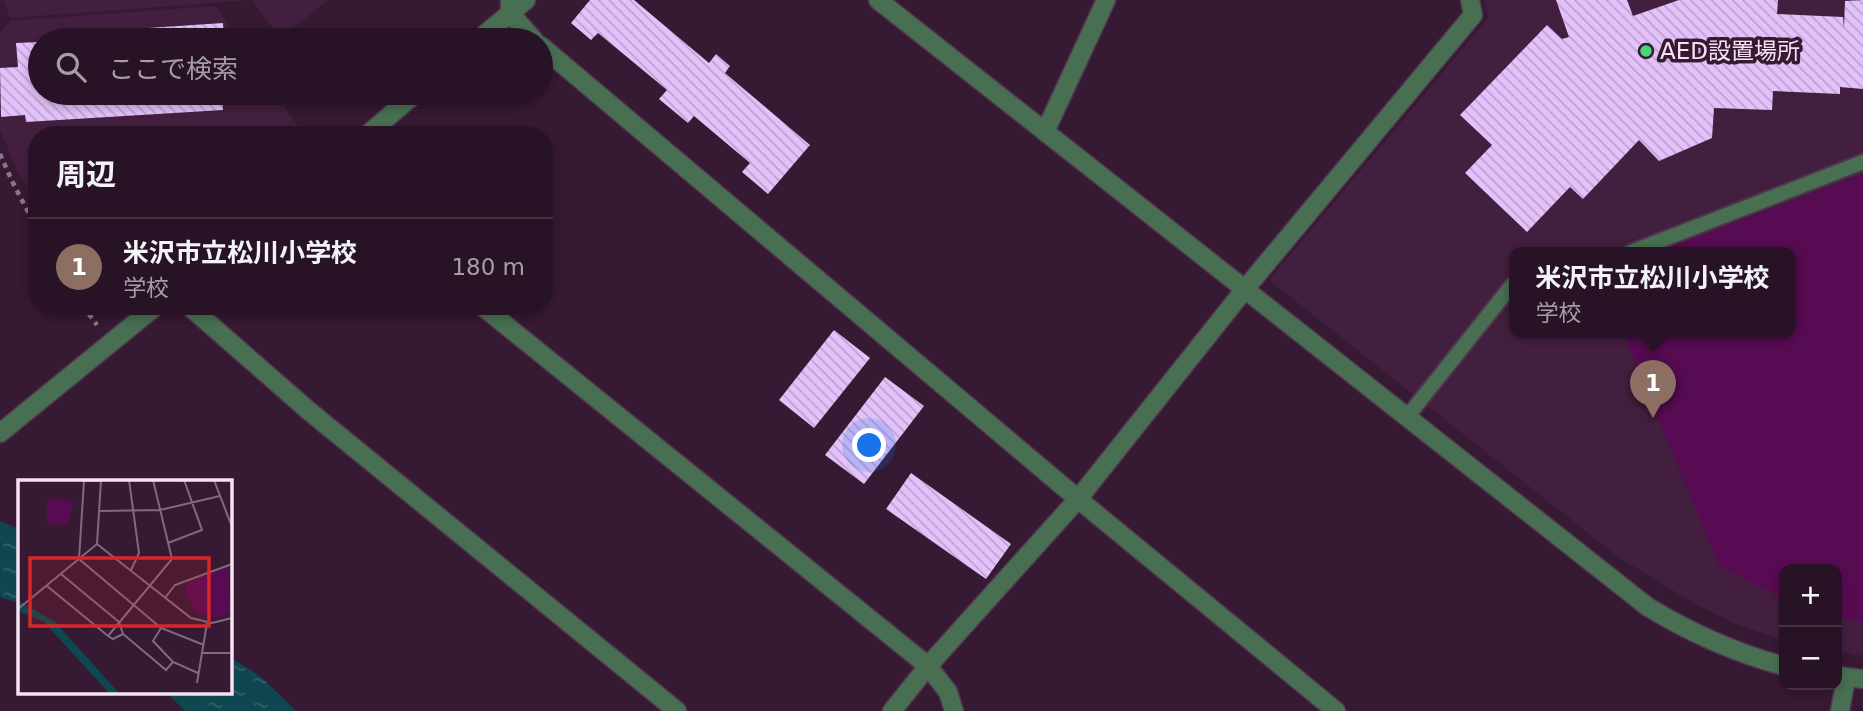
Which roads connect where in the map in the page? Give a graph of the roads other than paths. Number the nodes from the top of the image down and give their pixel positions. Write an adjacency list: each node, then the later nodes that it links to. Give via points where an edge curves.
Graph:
1 (526, 0): 5 (street)
2 (878, 0): 11 (street)
3 (1106, 0): 11 (street)
4 (1470, 0): 14 (street, via 1473,15)
5 (510, 7): 6 (street); 7 (street)
6 (490, 28)
7 (525, 28)
8 (553, 56): 21 (street)
9 (402, 105): 10 (street)
10 (378, 126)
11 (1045, 132): 14 (street)
12 (1863, 162): 13 (lane)
13 (1644, 247)
14 (1245, 289): 19 (street); 21 (street)
15 (1509, 289): 19 (lane)
16 (145, 315): 20 (street)
17 (199, 315): 25 (street, via 309,411)
18 (493, 315): 23 (street)
19 (1408, 417): 22 (street, via 1648,607 1721,646)
20 (0, 433)
21 (1078, 499): 23 (street); 28 (street)
22 (1779, 665)
23 (928, 666): 26 (street); 27 (street, via 948,692)
24 (1849, 677): 29 (street)
25 (677, 711)
26 (892, 711)
27 (954, 711)
28 (1336, 711)
29 (1840, 711)

